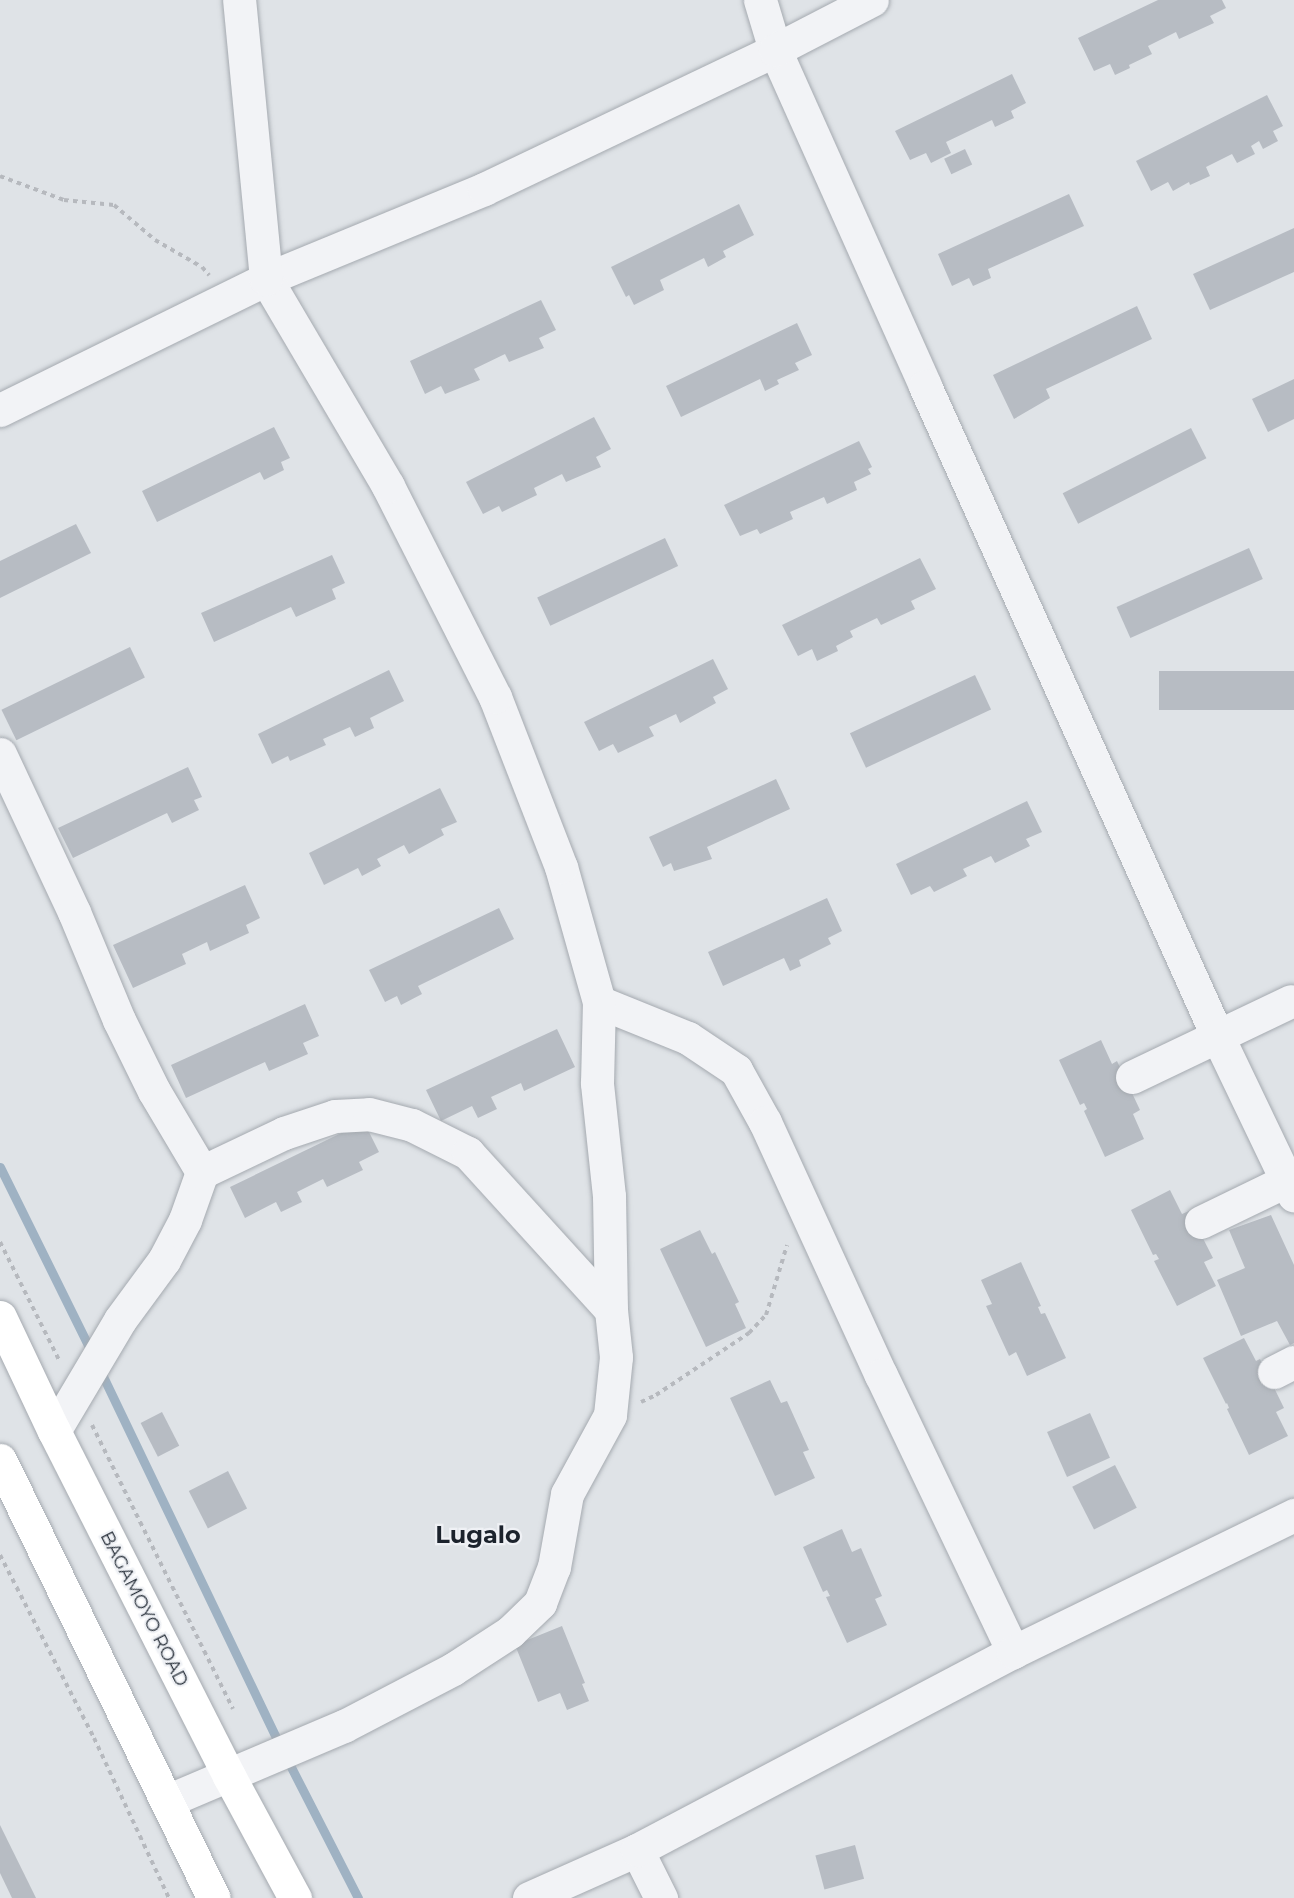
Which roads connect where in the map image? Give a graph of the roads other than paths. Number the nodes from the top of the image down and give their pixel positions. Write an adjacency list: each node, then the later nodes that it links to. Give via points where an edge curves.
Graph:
1 (239, 0): 5 (lane)
2 (760, 0): 4 (lane)
3 (872, 0): 4 (lane)
4 (775, 50): 5 (lane, via 484,189); 10 (lane)
5 (266, 279): 6 (lane); 9 (lane, via 388,486 495,697 561,867)
6 (0, 410)
7 (0, 754): 12 (lane, via 74,912 119,1020)
8 (1291, 1001): 10 (lane)
9 (598, 1002): 15 (lane, via 597,1083 609,1196); 20 (lane, via 688,1038 736,1070 765,1122)
10 (1217, 1035): 11 (lane); 13 (lane)
11 (1132, 1077)
12 (202, 1172): 15 (lane, via 284,1133 335,1116 369,1114 412,1125 468,1153); 17 (lane, via 185,1220 164,1260 120,1320)
13 (1292, 1184): 14 (lane)
14 (1201, 1222)
15 (611, 1310): 21 (lane, via 616,1357 610,1415 567,1494 554,1567 540,1603 518,1624 453,1669 344,1726)
16 (0, 1317): 17 (highway, BAGAMOYO ROAD)
17 (54, 1431): 21 (highway, BAGAMOYO ROAD)
18 (0, 1460): 22 (highway)
19 (1294, 1515): 20 (lane)
20 (1014, 1652): 23 (lane)
21 (229, 1776): 22 (lane); 25 (highway, BAGAMOYO ROAD)
22 (167, 1802): 24 (highway)
23 (637, 1850): 26 (lane); 27 (lane)
24 (214, 1898)
25 (295, 1898)
26 (529, 1898)
27 (661, 1898)

